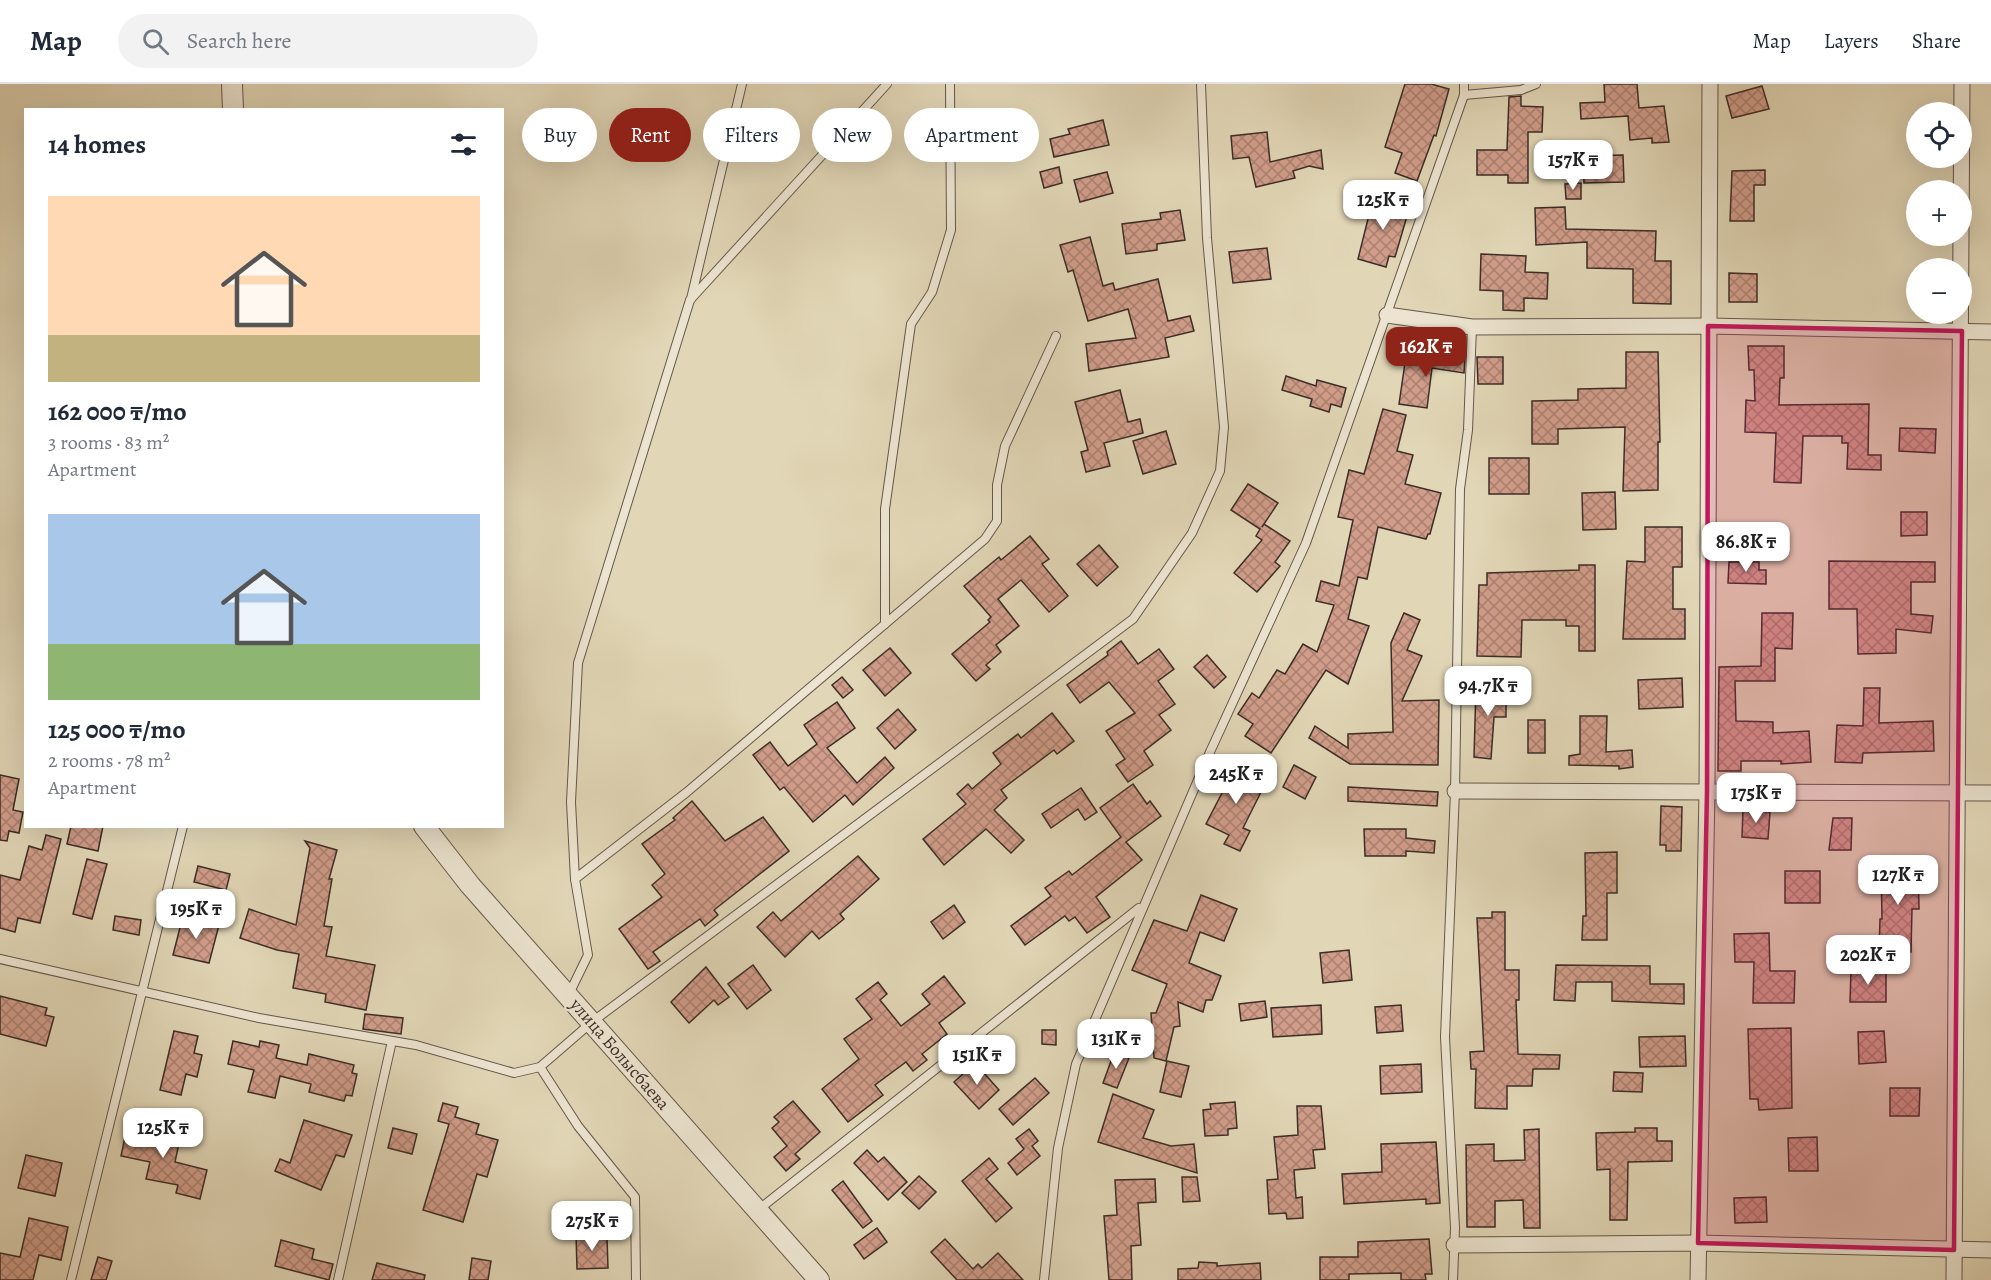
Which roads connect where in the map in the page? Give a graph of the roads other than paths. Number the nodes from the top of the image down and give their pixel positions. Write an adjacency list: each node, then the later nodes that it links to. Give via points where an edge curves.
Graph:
1 (232, 84): 11 (street)
2 (742, 84): 12 (lane)
3 (887, 84): 12 (lane)
4 (950, 84): 19 (lane, via 951,230 932,292 910,324 885,509)
5 (1201, 84): 31 (lane, via 1206,238 1224,426 1220,471 1192,533 1133,619)
6 (1464, 84): 10 (lane)
7 (1536, 84): 10 (lane, via 1521,90)
8 (1710, 84): 14 (street)
9 (1962, 84): 16 (street)
10 (1464, 95): 13 (lane)
11 (233, 108)
12 (690, 300): 26 (lane, via 578,663 571,802)
13 (1386, 315): 15 (street); 27 (lane, via 1306,543)
14 (1708, 326): 15 (street); 16 (street); 20 (street)
15 (1472, 327): 21 (lane, via 1468,430 1460,489)
16 (1962, 331): 17 (street); 22 (street)
17 (1991, 332)
18 (1056, 336): 19 (lane, via 1005,446 997,485 997,521 985,539)
19 (885, 624): 26 (lane, via 687,792)
20 (1707, 791): 21 (street); 22 (street); 35 (street)
21 (1455, 792): 36 (lane, via 1445,1037)
22 (1956, 793): 23 (street); 37 (street)
23 (1991, 793)
24 (183, 828): 29 (lane)
25 (426, 828): 30 (street, улица Болысбаева)
26 (575, 879): 30 (lane, via 588,955)
27 (1142, 906): 34 (lane); 43 (lane, via 1076,1064 1058,1148)
28 (0, 959): 29 (lane)
29 (144, 993): 32 (lane); 39 (lane)
30 (568, 996): 31 (street, улица Болысбаева)
31 (592, 1022): 33 (lane); 34 (street, улица Болысбаева)
32 (392, 1041): 33 (lane, via 513,1073); 40 (lane)
33 (540, 1066): 41 (lane, via 578,1126 635,1197)
34 (756, 1211): 42 (street, улица Болысбаева)
35 (1698, 1243): 36 (street); 37 (street); 45 (street)
36 (1454, 1245): 44 (lane)
37 (1954, 1250): 38 (street); 46 (street)
38 (1991, 1250)
39 (71, 1280)
40 (339, 1280)
41 (636, 1280)
42 (819, 1280)
43 (1044, 1280)
44 (1453, 1280)
45 (1698, 1280)
46 (1954, 1280)

